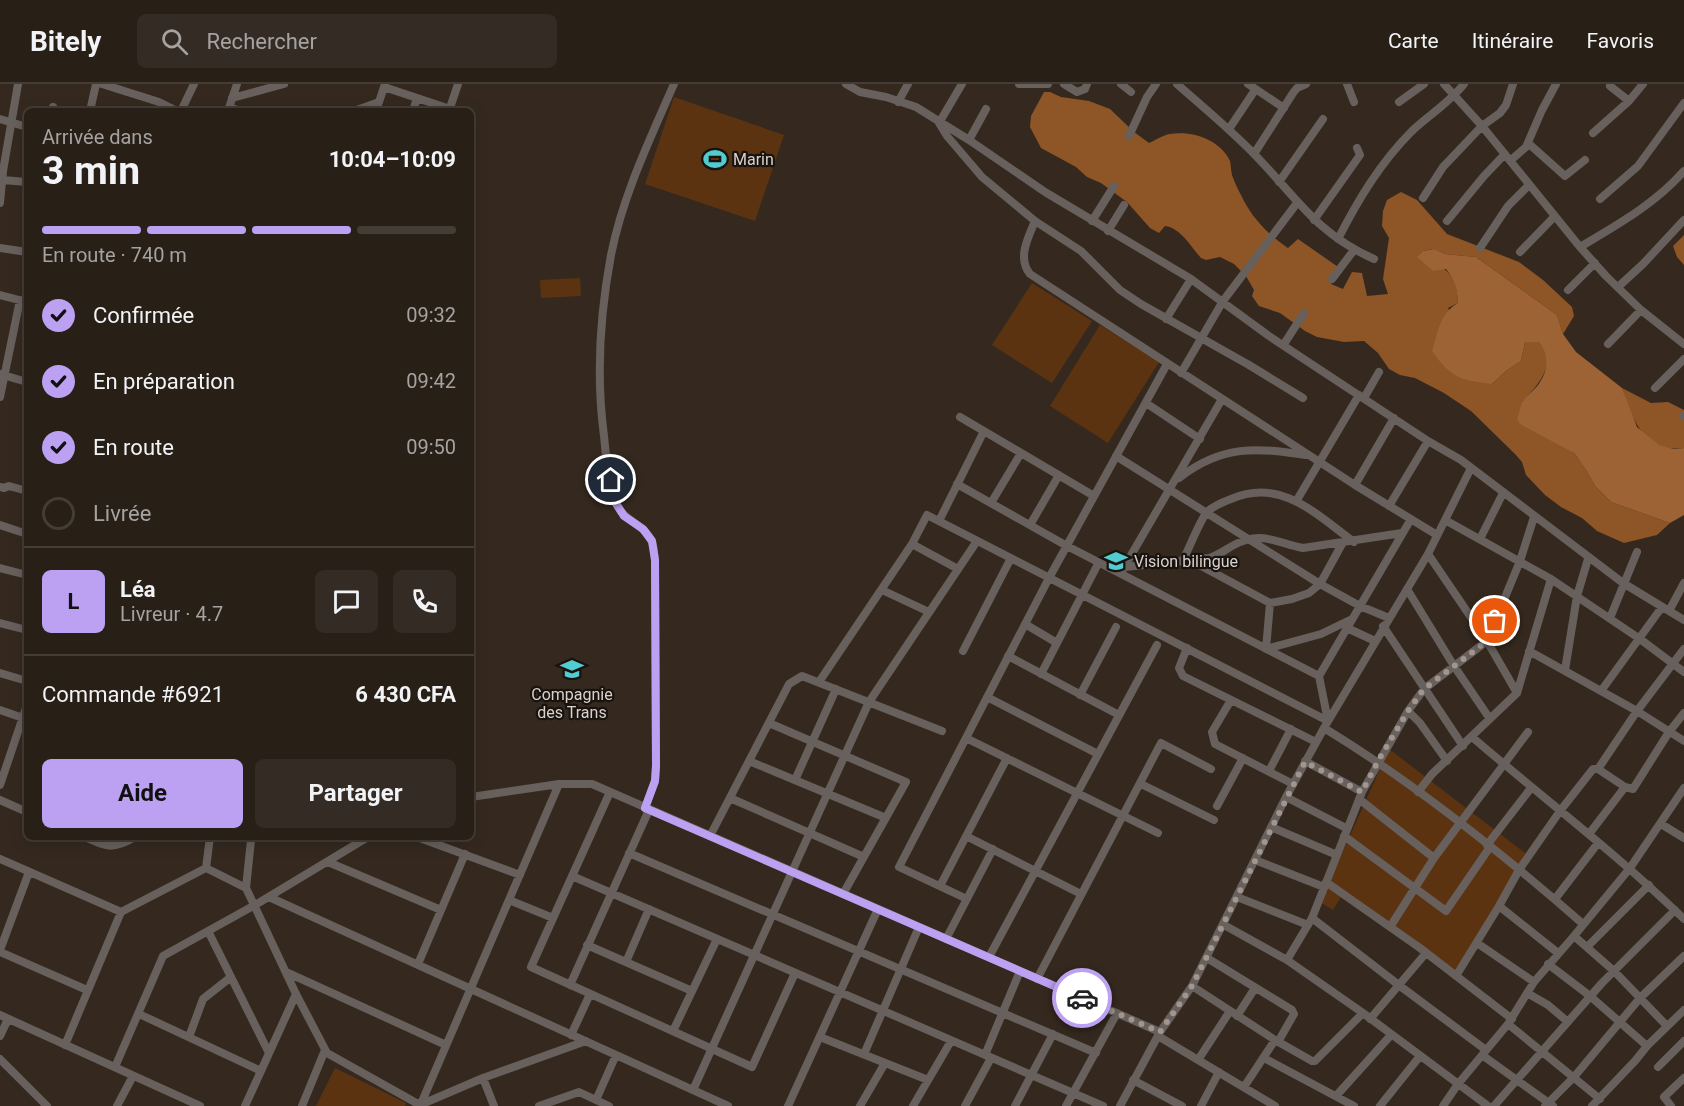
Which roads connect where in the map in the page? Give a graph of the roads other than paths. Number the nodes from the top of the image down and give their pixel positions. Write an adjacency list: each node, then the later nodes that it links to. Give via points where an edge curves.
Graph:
1 (18, 84): 51 (street)
2 (96, 84): 40 (street)
3 (102, 84): 41 (street)
4 (194, 84): 42 (street)
5 (237, 84): 39 (street)
6 (284, 84): 39 (street)
7 (458, 84): 46 (street)
8 (674, 84): 270 (street, via 640,162 612,254 600,370 602,422 615,502 624,516 652,541 655,560 656,766)
9 (908, 84): 35 (street)
10 (962, 84): 52 (street)
11 (1019, 84): 12 (street)
12 (1048, 84)
13 (1064, 84): 14 (street, via 1077,92)
14 (1087, 84)
15 (1121, 84): 31 (street)
16 (1156, 84): 57 (street)
17 (1177, 84): 55 (street)
18 (1306, 84): 28 (street)
19 (1347, 84): 36 (street)
20 (1424, 84): 37 (street)
21 (1444, 84): 32 (street)
22 (1464, 84): 32 (street)
23 (1513, 84): 54 (street, via 1506,105)
24 (1556, 84): 59 (street)
25 (1643, 84): 34 (street)
26 (384, 85): 33 (street); 43 (street)
27 (848, 85): 35 (street)
28 (1294, 86): 47 (street)
29 (1610, 86): 34 (street)
30 (1251, 87): 47 (street); 55 (street)
31 (1131, 92)
32 (1454, 96): 54 (street); 82 (street, via 1390,155 1354,207)
33 (417, 98): 44 (street); 45 (street)
34 (1629, 101): 56 (street)
35 (898, 102): 52 (street, via 916,107)
36 (1354, 102)
37 (1399, 102)
38 (1684, 103): 71 (street, via 1638,166)
39 (230, 106)
40 (91, 108)
41 (172, 108)
42 (181, 108)
43 (376, 108)
44 (414, 108)
45 (444, 108)
46 (450, 108)
47 (1284, 108): 61 (street)
48 (987, 109): 58 (street)
49 (1323, 118): 67 (street)
50 (0, 119): 51 (street)
51 (10, 122): 53 (street); 65 (street)
52 (939, 123): 58 (street); 78 (street, via 982,177)
53 (24, 126)
54 (1482, 126): 62 (street); 70 (street, via 1443,167)
55 (1229, 129): 61 (street)
56 (1593, 133)
57 (1129, 136)
58 (969, 140): 79 (street)
59 (1528, 143): 62 (street); 63 (street, via 1565,176)
60 (1357, 148): 76 (street, via 1360,154)
61 (1254, 154): 67 (street)
62 (1508, 157): 68 (street); 80 (street, via 1484,176)
63 (1585, 160)
64 (1684, 171): 83 (street, via 1645,207)
65 (2, 174): 66 (street); 72 (street)
66 (24, 181)
67 (1279, 182): 73 (street)
68 (1529, 184): 75 (street); 85 (street, via 1508,206)
69 (1114, 186): 79 (street)
70 (1423, 198)
71 (1600, 199)
72 (0, 203)
73 (1297, 203): 76 (street); 97 (street)
74 (1124, 205): 81 (street)
75 (1555, 216): 83 (street); 88 (street)
76 (1314, 220): 82 (street)
77 (1684, 220): 93 (street)
78 (1035, 221): 100 (street, via 1082,251 1120,290); 106 (street, via 1023,260 1029,274)
79 (1092, 221): 81 (street)
80 (1447, 221)
81 (1108, 231): 91 (street)
82 (1338, 239): 86 (street)
83 (1580, 247): 90 (street)
84 (0, 248): 87 (street)
85 (1480, 248)
86 (1354, 250): 89 (street); 92 (street)
87 (24, 252)
88 (1520, 252)
89 (1374, 259)
90 (1595, 263): 93 (street); 94 (street)
91 (1191, 279): 97 (street); 100 (street)
92 (1332, 279)
93 (1618, 287): 98 (street)
94 (1568, 290)
95 (0, 295): 96 (street)
96 (23, 301): 109 (street)
97 (1224, 301): 101 (street); 102 (street)
98 (1641, 310): 103 (street); 104 (street)
99 (1304, 313): 102 (street)
100 (1166, 319): 101 (street)
101 (1201, 339): 108 (street); 114 (street)
102 (1284, 344): 112 (street)
103 (1608, 344)
104 (1684, 344)
105 (1684, 359): 111 (street)
106 (1167, 364): 108 (street); 116 (street)
107 (1379, 372): 112 (street)
108 (1181, 373): 115 (street)
109 (2, 375): 110 (street); 113 (street)
110 (24, 381)
111 (1655, 388)
112 (1361, 396): 118 (street); 125 (street)
113 (0, 397)
114 (1303, 398)
115 (1222, 399): 120 (street); 123 (street)
116 (1146, 403): 120 (street); 124 (street)
117 (960, 417): 119 (street)
118 (1394, 418): 121 (street); 130 (street)
119 (984, 430): 122 (street); 129 (street)
120 (1200, 439): 128 (street)
121 (1428, 441): 126 (street); 138 (street)
122 (1021, 453): 127 (street); 137 (street)
123 (1310, 455): 125 (street); 128 (street, via 1255,448 1234,451 1189,470)
124 (1116, 456): 133 (street); 135 (street)
125 (1318, 461): 130 (street); 136 (street)
126 (1471, 468): 134 (street); 142 (street)
127 (1059, 475): 135 (street); 145 (street)
128 (1176, 480): 133 (street)
129 (957, 484): 137 (street); 143 (street)
130 (1355, 486): 138 (street)
131 (0, 487): 132 (street)
132 (24, 490)
133 (1171, 490): 139 (street); 166 (street)
134 (1503, 492): 140 (street); 150 (street)
135 (1094, 496): 155 (street)
136 (1297, 500): 139 (street, via 1251,493 1215,506); 152 (street)
137 (991, 503): 145 (street)
138 (1389, 506): 141 (street)
139 (1207, 513): 149 (street); 163 (street)
140 (1534, 517): 159 (street); 161 (street)
141 (1411, 519): 147 (street); 148 (street)
142 (1445, 520): 148 (street); 150 (street)
143 (939, 521): 151 (street); 153 (street, via 927,515)
144 (0, 525): 146 (street)
145 (1030, 525): 155 (street)
146 (24, 533)
147 (1402, 533): 152 (street); 178 (street)
148 (1437, 535): 157 (street)
149 (1250, 539): 154 (street, via 1263,537 1303,549); 160 (street, via 1217,556); 170 (street)
150 (1480, 539): 161 (street)
151 (977, 541): 158 (street); 165 (street)
152 (1354, 542): 154 (street)
153 (912, 544): 165 (street); 174 (street)
154 (1342, 544): 170 (street)
155 (1067, 546): 162 (street); 168 (street)
156 (1637, 552): 171 (street)
157 (1428, 554): 173 (street); 192 (street)
158 (1011, 558): 168 (street); 199 (street)
159 (1588, 559): 171 (street); 176 (street)
160 (1192, 561): 163 (street); 177 (street)
161 (1520, 561): 169 (street); 192 (street)
162 (1099, 562): 166 (street); 175 (street)
163 (1182, 562): 166 (street)
164 (0, 568): 167 (street)
165 (958, 569): 180 (street)
166 (1123, 570): 197 (street)
167 (24, 574)
168 (1049, 578): 175 (street); 186 (street)
169 (1551, 579): 176 (street); 200 (street)
170 (1320, 584): 177 (street, via 1292,599); 178 (street)
171 (1623, 584): 179 (street); 182 (street)
172 (1684, 584): 179 (street)
173 (1407, 589): 181 (street); 203 (street)
174 (882, 590): 180 (street); 210 (street)
175 (1082, 594): 194 (street); 196 (street)
176 (1577, 596): 182 (street); 204 (street)
177 (1270, 603): 197 (street)
178 (1360, 606): 181 (street); 183 (street)
179 (1666, 609): 184 (street); 191 (street)
180 (929, 612): 218 (street)
181 (1389, 618): 187 (street)
182 (1610, 618): 191 (street)
183 (1352, 619): 189 (street); 197 (street, via 1321,634)
184 (1684, 620)
185 (0, 622): 190 (street)
186 (1025, 624): 194 (street); 201 (street)
187 (1383, 626): 193 (street); 212 (street)
188 (1116, 627): 215 (street)
189 (1347, 628): 193 (street); 208 (street)
190 (24, 629)
191 (1640, 639): 202 (street); 213 (street)
192 (1487, 641): 203 (street); 214 (street)
193 (1375, 642): 228 (street)
194 (1057, 643): 207 (street)
195 (1157, 645): 224 (street)
196 (1186, 648): 217 (street, via 1179,668 1183,676); 228 (street)
197 (1266, 649): 208 (street)
198 (1684, 649): 202 (street)
199 (963, 651)
200 (1529, 651): 204 (street); 214 (street)
201 (1008, 656): 207 (street); 216 (street)
202 (1674, 664): 205 (street); 221 (street)
203 (1454, 666): 212 (street); 226 (street)
204 (1565, 670): 213 (street)
205 (1684, 672)
206 (0, 673): 209 (street)
207 (1041, 674): 215 (street)
208 (1319, 676): 228 (street)
209 (24, 680)
210 (819, 682): 211 (street); 227 (street, via 802,676 789,684)
211 (836, 689): 218 (street); 236 (street)
212 (1424, 689): 220 (street); 238 (street)
213 (1601, 690): 221 (street)
214 (1517, 693): 226 (street)
215 (1080, 694): 224 (street)
216 (987, 697): 234 (street); 239 (street)
217 (1231, 700): 229 (street); 243 (street, via 1212,738 1218,746)
218 (869, 702): 230 (street); 240 (street)
219 (0, 710): 225 (street)
220 (1408, 711): 245 (street); 246 (street)
221 (1637, 711): 232 (street); 250 (street)
222 (1684, 714): 232 (street)
223 (24, 715): 225 (street)
224 (1119, 715): 239 (street)
225 (23, 718): 241 (street)
226 (1490, 719): 233 (street)
227 (769, 723): 236 (street); 244 (street)
228 (1326, 725): 237 (street); 245 (street)
229 (1291, 729): 237 (street); 251 (street)
230 (942, 731)
231 (1528, 732): 248 (street)
232 (1670, 732): 235 (street); 257 (street, via 1634,789)
233 (1472, 737): 238 (street); 248 (street)
234 (966, 738): 242 (street); 313 (street, via 900,867)
235 (1684, 741)
236 (812, 742): 240 (street); 252 (street)
237 (1316, 742): 247 (street)
238 (1463, 746): 246 (street)
239 (1098, 754): 262 (street)
240 (844, 756): 263 (street); 274 (street, via 906,782)
241 (4, 758): 256 (street)
242 (1007, 758): 262 (street); 283 (street)
243 (1243, 758): 251 (street); 269 (street)
244 (749, 761): 252 (street); 267 (street)
245 (1378, 761): 261 (street); 264 (street)
246 (1447, 761): 261 (street)
247 (1305, 762): 255 (street); 264 (street)
248 (1503, 764): 258 (street); 276 (street)
249 (1211, 769): 254 (street, via 1161,744)
250 (1598, 769): 257 (street); 272 (street, via 1593,770)
251 (1269, 771): 255 (street)
252 (795, 780): 263 (street)
253 (559, 784): 260 (street, via 592,784); 265 (street); 309 (street)
254 (1141, 784): 273 (street); 275 (street)
255 (1293, 784): 266 (street)
256 (0, 785)
257 (1625, 787): 282 (street)
258 (1531, 788): 272 (street); 293 (street)
259 (1684, 788): 277 (street)
260 (610, 792): 270 (street); 310 (street)
261 (1418, 792): 276 (street)
262 (1077, 793): 273 (street); 306 (street)
263 (827, 794): 274 (street); 280 (street)
264 (1361, 795): 279 (street); 299 (street)
265 (474, 797)
266 (1286, 797): 278 (street); 279 (street)
267 (730, 798): 280 (street); 284 (street)
268 (0, 801): 271 (street)
269 (1217, 806)
270 (647, 809): 284 (street); 295 (street)
271 (24, 811)
272 (1560, 811): 282 (street); 305 (street)
273 (1123, 815): 281 (street); 318 (street)
274 (886, 818): 298 (street)
275 (1214, 820)
276 (1459, 823): 293 (street); 299 (street)
277 (1661, 824): 285 (street); 304 (street)
278 (1271, 827): 297 (street); 301 (street)
279 (1345, 832): 297 (street); 315 (street)
280 (810, 833): 298 (street); 308 (street)
281 (1158, 833)
282 (1589, 834): 292 (street)
283 (966, 836): 294 (street); 313 (street)
284 (710, 837): 308 (street)
285 (1684, 838)
286 (92, 840): 287 (street, via 111,848)
287 (130, 840)
288 (210, 840): 303 (street)
289 (251, 840): 314 (street)
290 (363, 840): 302 (street)
291 (425, 840): 296 (street)
292 (1598, 843): 304 (street); 322 (street)
293 (1488, 846): 305 (street); 315 (street, via 1446,911)
294 (993, 849): 306 (street); 321 (street)
295 (629, 853): 316 (street); 331 (street)
296 (465, 855): 309 (street); 328 (street)
297 (1337, 855): 311 (street)
298 (864, 857): 317 (street)
299 (1434, 858): 315 (street)
300 (0, 860): 307 (street)
301 (1255, 860): 311 (street); 320 (street)
302 (328, 862): 319 (street); 328 (street)
303 (206, 868): 314 (street); 330 (street)
304 (1630, 868): 312 (street); 335 (street)
305 (1519, 870): 322 (street); 325 (street)
306 (1035, 871): 318 (street); 352 (street)
307 (29, 872): 330 (street); 346 (street)
308 (792, 872): 317 (street); 331 (street)
309 (520, 875): 323 (street)
310 (572, 876): 316 (street); 332 (street)
311 (1325, 884): 334 (street); 338 (street)
312 (1649, 885): 329 (street); 345 (street)
313 (940, 886): 321 (street)
314 (246, 888): 324 (street)
315 (1414, 890): 338 (street)
316 (611, 893): 326 (street); 344 (street)
317 (843, 894): 327 (street)
318 (1082, 894): 365 (street)
319 (269, 897): 324 (street); 356 (street)
320 (1237, 897): 334 (street); 336 (street)
321 (967, 898): 342 (street)
322 (1554, 898): 335 (street)
323 (509, 900): 332 (street); 370 (street)
324 (255, 905): 339 (street); 361 (street)
325 (1499, 906): 343 (street); 349 (street)
326 (649, 909): 341 (street); 355 (street)
327 (878, 909): 337 (street); 347 (street)
328 (441, 910): 356 (street)
329 (1675, 910): 333 (street); 360 (street)
330 (121, 912): 372 (street)
331 (773, 915): 347 (street); 350 (street)
332 (553, 918): 367 (street, via 531,967)
333 (1684, 919)
334 (1310, 921): 354 (street); 369 (street)
335 (1583, 924): 340 (street)
336 (1224, 925): 353 (street); 354 (street)
337 (919, 927): 342 (street); 358 (street)
338 (1390, 927): 348 (street)
339 (208, 931): 364 (street); 384 (street, via 163,956)
340 (1574, 936): 345 (street); 349 (street)
341 (717, 939): 350 (street); 373 (street)
342 (946, 939): 352 (street)
343 (1477, 943): 363 (street); 366 (street)
344 (587, 945): 355 (street); 367 (street)
345 (1587, 947): 360 (street)
346 (0, 951): 372 (street)
347 (858, 951): 358 (street); 374 (street)
348 (1426, 953): 363 (street); 369 (street)
349 (1558, 953): 357 (street)
350 (754, 955): 362 (street); 407 (street)
351 (1684, 956): 379 (street)
352 (989, 957): 359 (street)
353 (1207, 958): 368 (street); 371 (street)
354 (1287, 960): 386 (street)
355 (626, 962): 373 (street)
356 (418, 964): 370 (street)
357 (1548, 964): 366 (street); 378 (street)
358 (901, 969): 381 (street); 382 (street)
359 (1020, 971): 365 (street); 382 (street)
360 (1614, 971): 378 (street); 379 (street)
361 (286, 972): 376 (street); 405 (street)
362 (795, 973): 374 (street); 407 (street, via 752,1067)
363 (1456, 976): 388 (street)
364 (231, 977): 398 (street, via 203,999); 410 (street)
365 (1037, 979): 383 (street)
366 (1534, 982): 375 (street)
367 (570, 985): 377 (street)
368 (1192, 986): 385 (street); 394 (street)
369 (1400, 986): 386 (street); 412 (street)
370 (470, 988): 395 (street); 405 (street)
371 (1255, 988): 385 (street); 402 (street, via 1294,1014)
372 (87, 990): 404 (street)
373 (692, 991): 392 (street)
374 (840, 992): 381 (street); 399 (street)
375 (1527, 993): 388 (street); 389 (street)
376 (296, 994): 408 (street); 410 (street)
377 (590, 994): 392 (street); 395 (street)
378 (1590, 996): 389 (street); 390 (street)
379 (1640, 998): 390 (street); 391 (street)
380 (1684, 1010): 391 (street)
381 (883, 1011): 401 (street); 413 (street)
382 (1002, 1013): 393 (street); 416 (street)
383 (1117, 1013): 394 (street); 411 (street)
384 (139, 1014): 398 (street); 421 (street)
385 (1234, 1014): 402 (street); 419 (street)
386 (1367, 1016): 396 (street); 402 (street, via 1315,1061)
387 (4, 1017): 397 (street); 404 (street)
388 (1510, 1021): 409 (street); 412 (street)
389 (1568, 1022): 409 (street)
390 (1620, 1023): 406 (street); 427 (street)
391 (1667, 1026): 406 (street)
392 (673, 1031): 407 (street)
393 (1053, 1034): 411 (street); 425 (street)
394 (1159, 1034): 419 (street); 432 (street)
395 (571, 1035): 400 (street)
396 (1391, 1035): 415 (street); 437 (street)
397 (0, 1036)
398 (189, 1037): 423 (street)
399 (819, 1037): 413 (street); 452 (street)
400 (586, 1041): 414 (street); 428 (street)
401 (951, 1041): 416 (street); 431 (street)
402 (1277, 1041): 417 (street)
403 (1684, 1041): 422 (street)
404 (65, 1045): 421 (street)
405 (446, 1045): 442 (street)
406 (1647, 1046): 438 (street)
407 (712, 1049): 435 (street)
408 (325, 1050): 442 (street); 447 (street)
409 (1542, 1051): 427 (street); 430 (street)
410 (269, 1053): 423 (street)
411 (1096, 1053): 436 (street)
412 (1484, 1053): 430 (street); 433 (street)
413 (864, 1054): 420 (street)
414 (616, 1055): 435 (street); 439 (street)
415 (1420, 1056): 433 (street); 464 (street)
416 (988, 1057): 425 (street); 455 (street)
417 (1263, 1058): 434 (street); 437 (street)
418 (0, 1059): 444 (street)
419 (1198, 1060): 424 (street)
420 (885, 1063): 431 (street); 453 (street)
421 (115, 1067): 426 (street)
422 (1658, 1067)
423 (261, 1071): 446 (street)
424 (1219, 1072): 434 (street); 461 (street)
425 (1031, 1075): 436 (street); 456 (street)
426 (133, 1076): 441 (street); 445 (street)
427 (1574, 1077): 438 (street); 443 (street)
428 (483, 1078): 442 (street); 448 (street)
429 (1684, 1078): 469 (street, via 1664,1097)
430 (1516, 1079): 443 (street); 467 (street)
431 (928, 1080): 454 (street)
432 (1133, 1080): 459 (street); 460 (street)
433 (1458, 1084): 465 (street); 466 (street)
434 (1244, 1087): 462 (street)
435 (693, 1090): 440 (street)
436 (1073, 1093): 457 (street); 458 (street)
437 (1336, 1096): 463 (street)
438 (1600, 1099): 468 (street)
439 (596, 1100): 449 (street, via 579,1092); 450 (street)
440 (710, 1102): 451 (street)
441 (195, 1105)
442 (420, 1105)
443 (1549, 1105)
444 (46, 1106)
445 (117, 1106)
446 (245, 1106)
447 (302, 1106)
448 (494, 1106)
449 (538, 1106)
450 (609, 1106)
451 (728, 1106)
452 (788, 1106)
453 (860, 1106)
454 (913, 1106)
455 (965, 1106)
456 (1015, 1106)
457 (1066, 1106)
458 (1103, 1106)
459 (1120, 1106)
460 (1182, 1106)
461 (1201, 1106)
462 (1275, 1106)
463 (1354, 1106)
464 (1380, 1106)
465 (1443, 1106)
466 (1488, 1106)
467 (1494, 1106)
468 (1593, 1106)
469 (1671, 1106)

